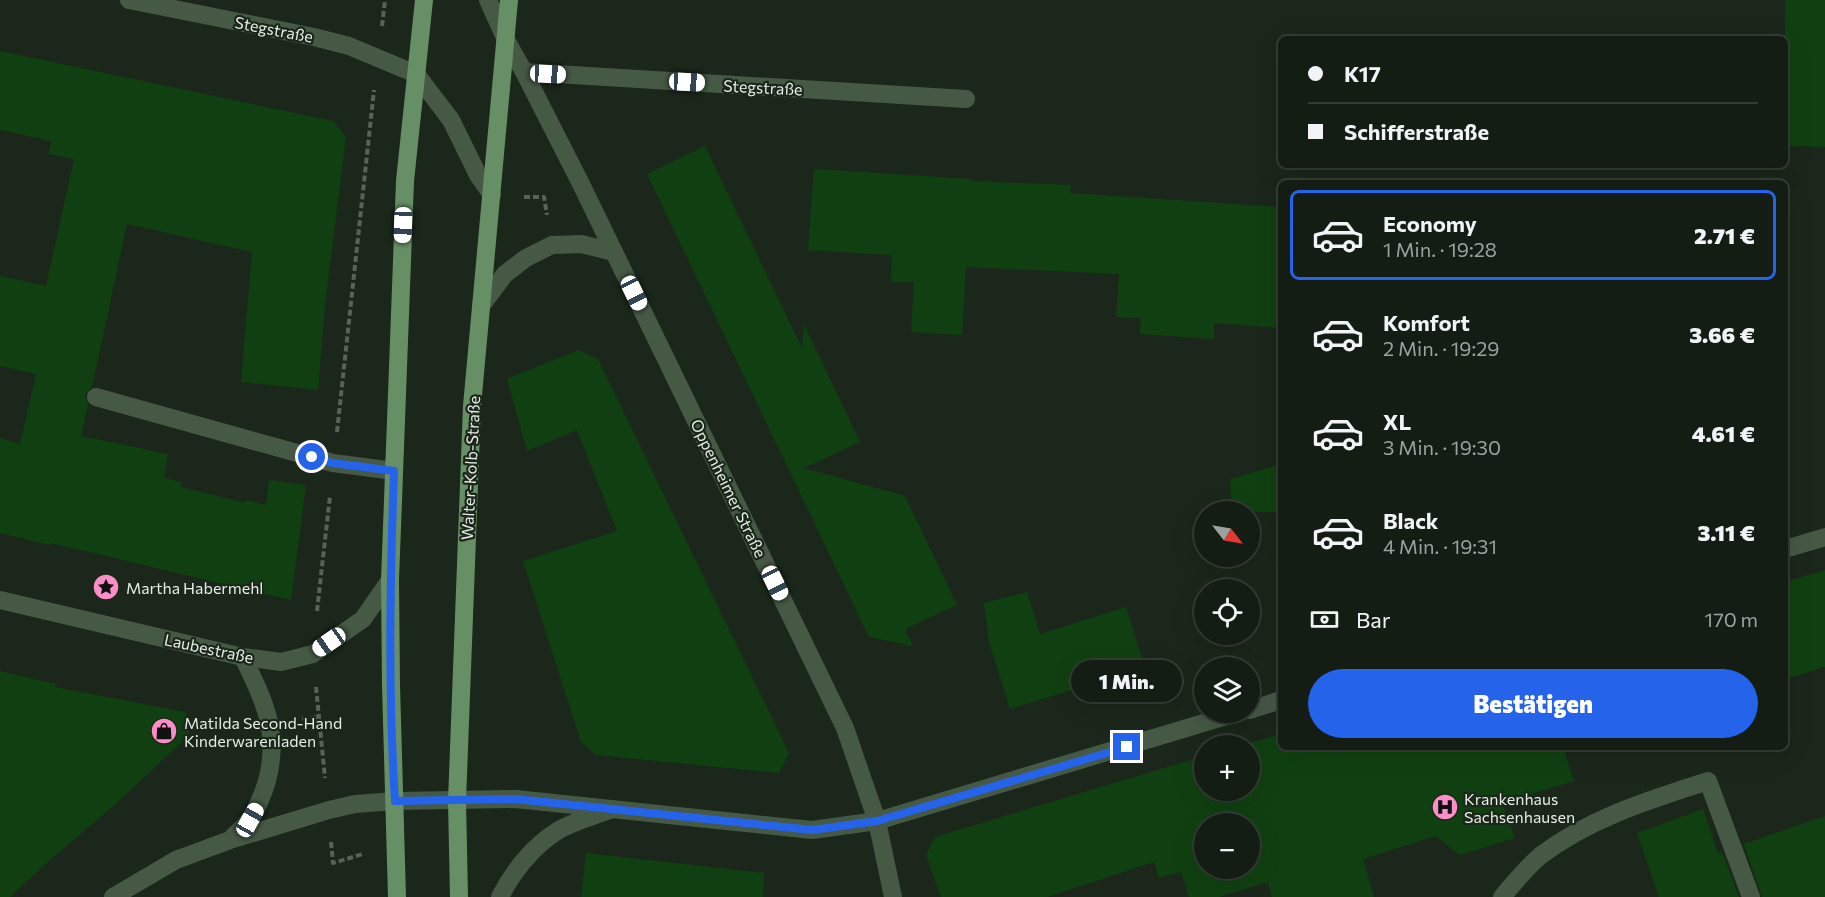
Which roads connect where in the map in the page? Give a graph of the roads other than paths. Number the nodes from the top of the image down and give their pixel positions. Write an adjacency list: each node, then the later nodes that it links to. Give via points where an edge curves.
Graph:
1 (129, 0): 7 (street, Stegstraße, via 349,46)
2 (424, 0): 7 (main road)
3 (488, 0): 5 (street, Oppenheimer Straße)
4 (509, 0): 5 (main road, Walter-Kolb-Straße)
5 (506, 40): 6 (street, Oppenheimer Straße); 9 (main road, Walter-Kolb-Straße)
6 (524, 72): 8 (street, Stegstraße); 10 (street, Oppenheimer Straße)
7 (416, 74): 9 (street, via 451,120); 13 (main road, via 405,181)
8 (966, 99)
9 (492, 195): 11 (main road, Walter-Kolb-Straße)
10 (614, 252): 11 (street, via 581,244 552,245 505,273); 25 (street, Oppenheimer Straße, via 845,728)
11 (482, 306): 23 (main road, Walter-Kolb-Straße, via 472,406)
12 (96, 397): 13 (street, via 333,463)
13 (394, 471): 16 (main road)
14 (1825, 537): 15 (street)
15 (1788, 548)
16 (390, 580): 18 (street, Laubestraße, via 363,619 313,654 281,662); 22 (main road)
17 (0, 600): 18 (street, Laubestraße)
18 (243, 657): 26 (street, via 269,721 272,760 263,796 250,820)
19 (1278, 701): 20 (street)
20 (1260, 707)
21 (1203, 723): 25 (street)
22 (395, 801): 23 (street); 26 (street, via 338,808); 28 (main road)
23 (457, 801): 24 (street, via 516,799); 29 (main road, Walter-Kolb-Straße)
24 (614, 808): 25 (street, via 812,830); 30 (street, via 549,838 531,853)
25 (877, 821): 31 (street, Oppenheimer Straße)
26 (230, 840): 27 (street, via 176,860)
27 (113, 897)
28 (397, 897)
29 (459, 897)
30 (500, 897)
31 (893, 897)
32 (1502, 897): 33 (street, via 1539,857 1572,835 1646,801 1708,781)
33 (1751, 897)

